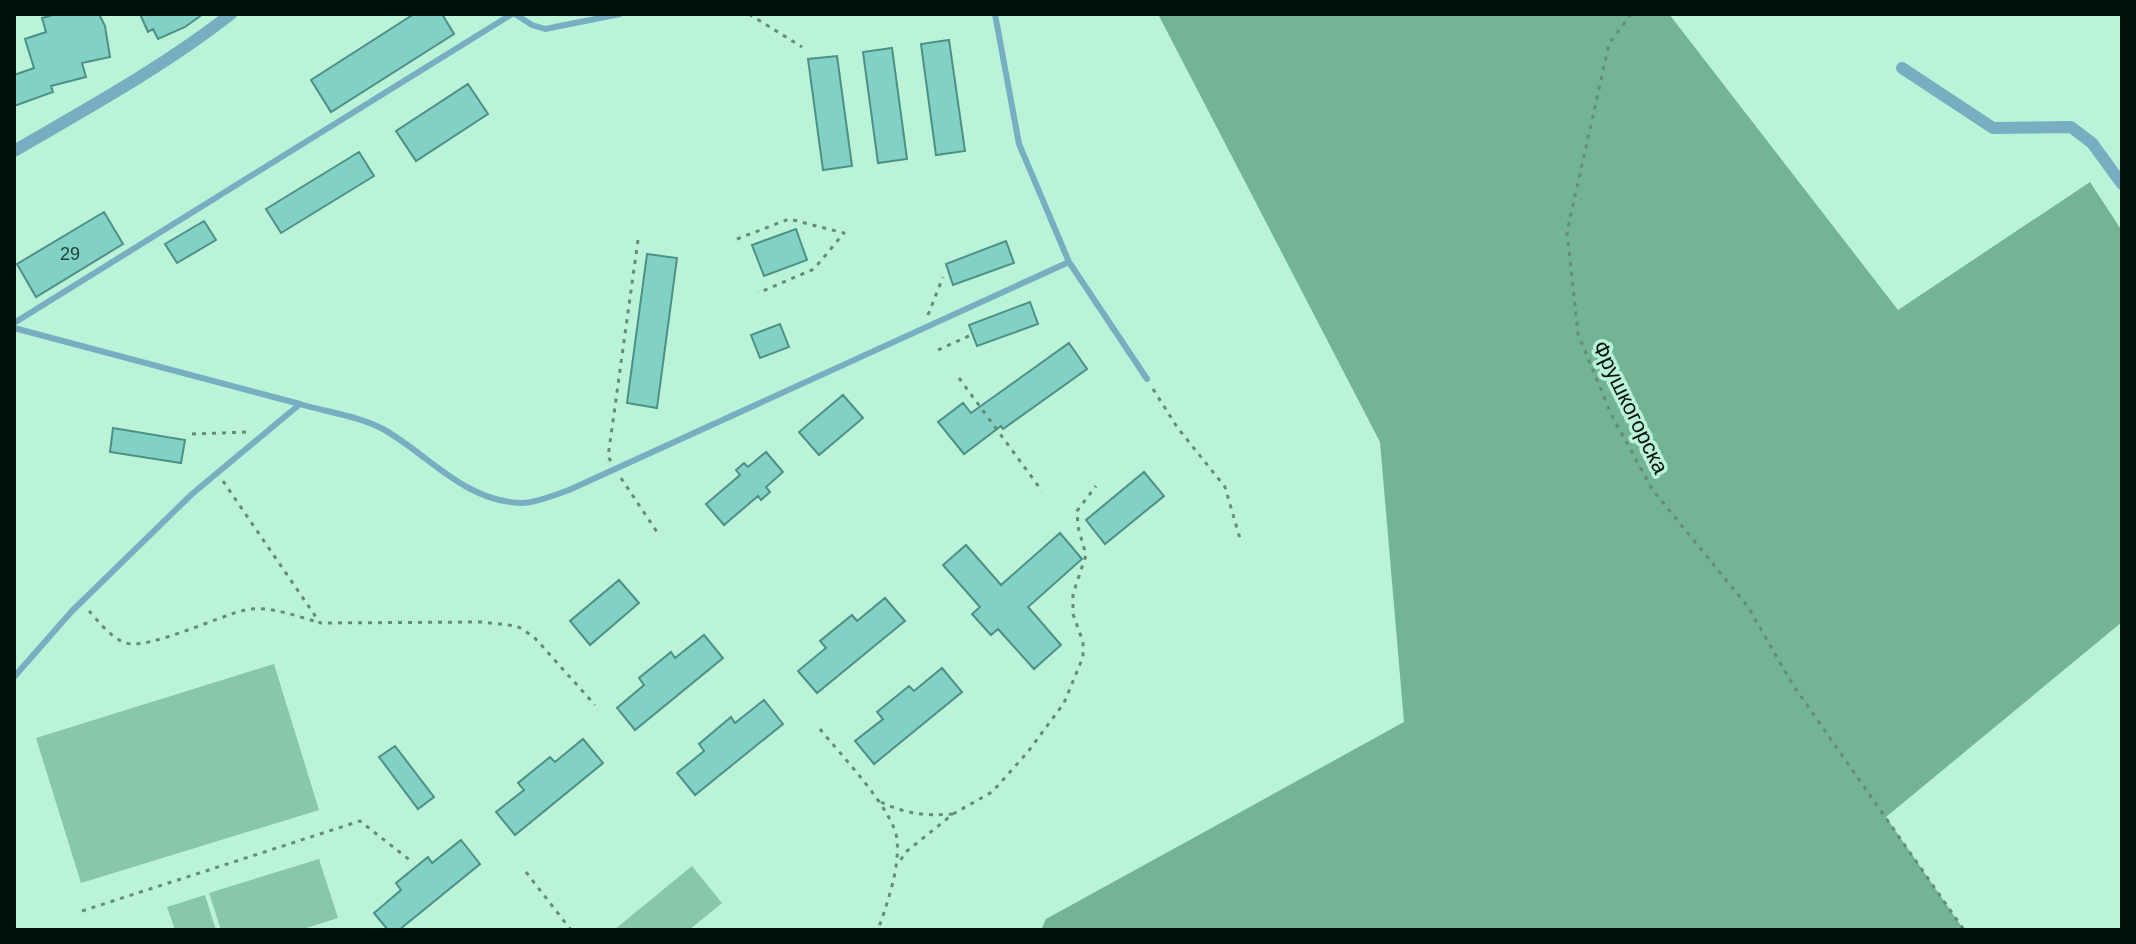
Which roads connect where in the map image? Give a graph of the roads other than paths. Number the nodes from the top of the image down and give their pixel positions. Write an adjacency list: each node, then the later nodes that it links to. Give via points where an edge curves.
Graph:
1 (231, 14): 6 (street, via 124,87)
2 (513, 14): 3 (lane, via 545,29); 9 (lane)
3 (620, 14)
4 (995, 14): 8 (lane, via 1019,144)
5 (1902, 68): 7 (street, via 1993,128 2071,127 2092,143)
6 (14, 151)
7 (2122, 184)
8 (1069, 262): 10 (lane); 11 (lane, via 569,490 524,504 485,498 378,427)
9 (14, 325): 11 (lane)
10 (1147, 379)
11 (300, 404): 12 (lane, via 192,494 82,601)
12 (14, 677)

